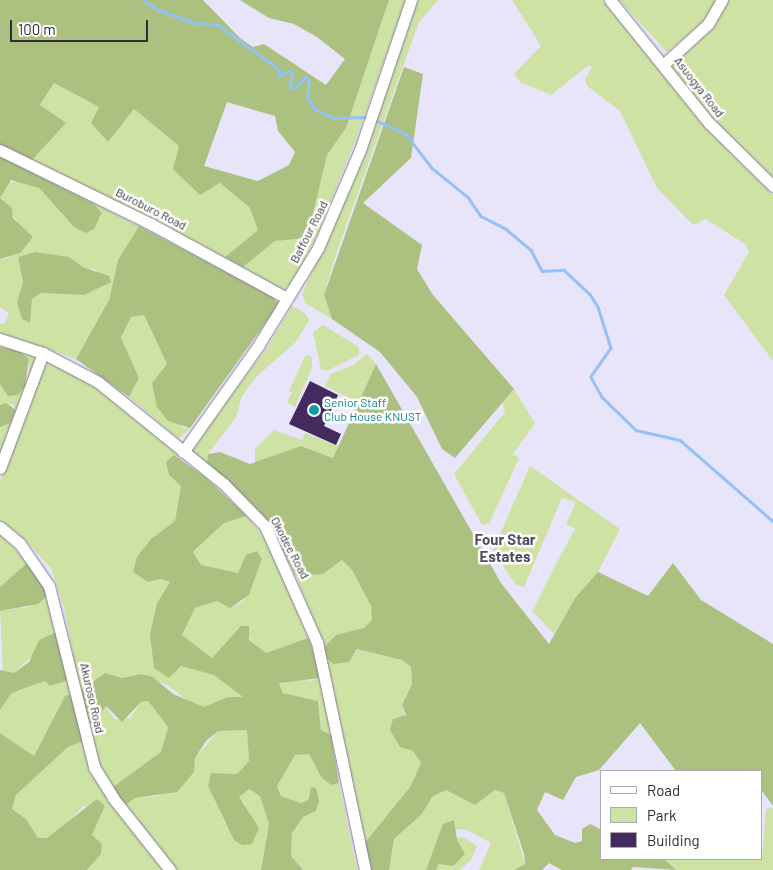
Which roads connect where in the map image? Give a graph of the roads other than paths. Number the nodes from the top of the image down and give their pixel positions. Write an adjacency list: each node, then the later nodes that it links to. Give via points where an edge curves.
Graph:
1 (411, 0): 7 (street, Baffour Road, via 338,205)
2 (610, 0): 4 (street, Asuogya Road)
3 (722, 0): 4 (street, via 708,24)
4 (664, 64): 6 (street, Asuogya Road, via 709,122)
5 (0, 150): 7 (street, Buroburo Road, via 151,224)
6 (773, 186)
7 (287, 298): 10 (street, Baffour Road, via 258,346)
8 (0, 339): 9 (street, Okodee Road)
9 (43, 353): 10 (street, Okodee Road, via 98,382); 11 (street)
10 (183, 452): 14 (street, Okodee Road, via 224,484 265,526 287,569 319,650)
11 (0, 468)
12 (0, 527): 13 (street, Akuroso Road, via 20,544 49,586 94,767 113,798)
13 (170, 870)
14 (365, 870)

